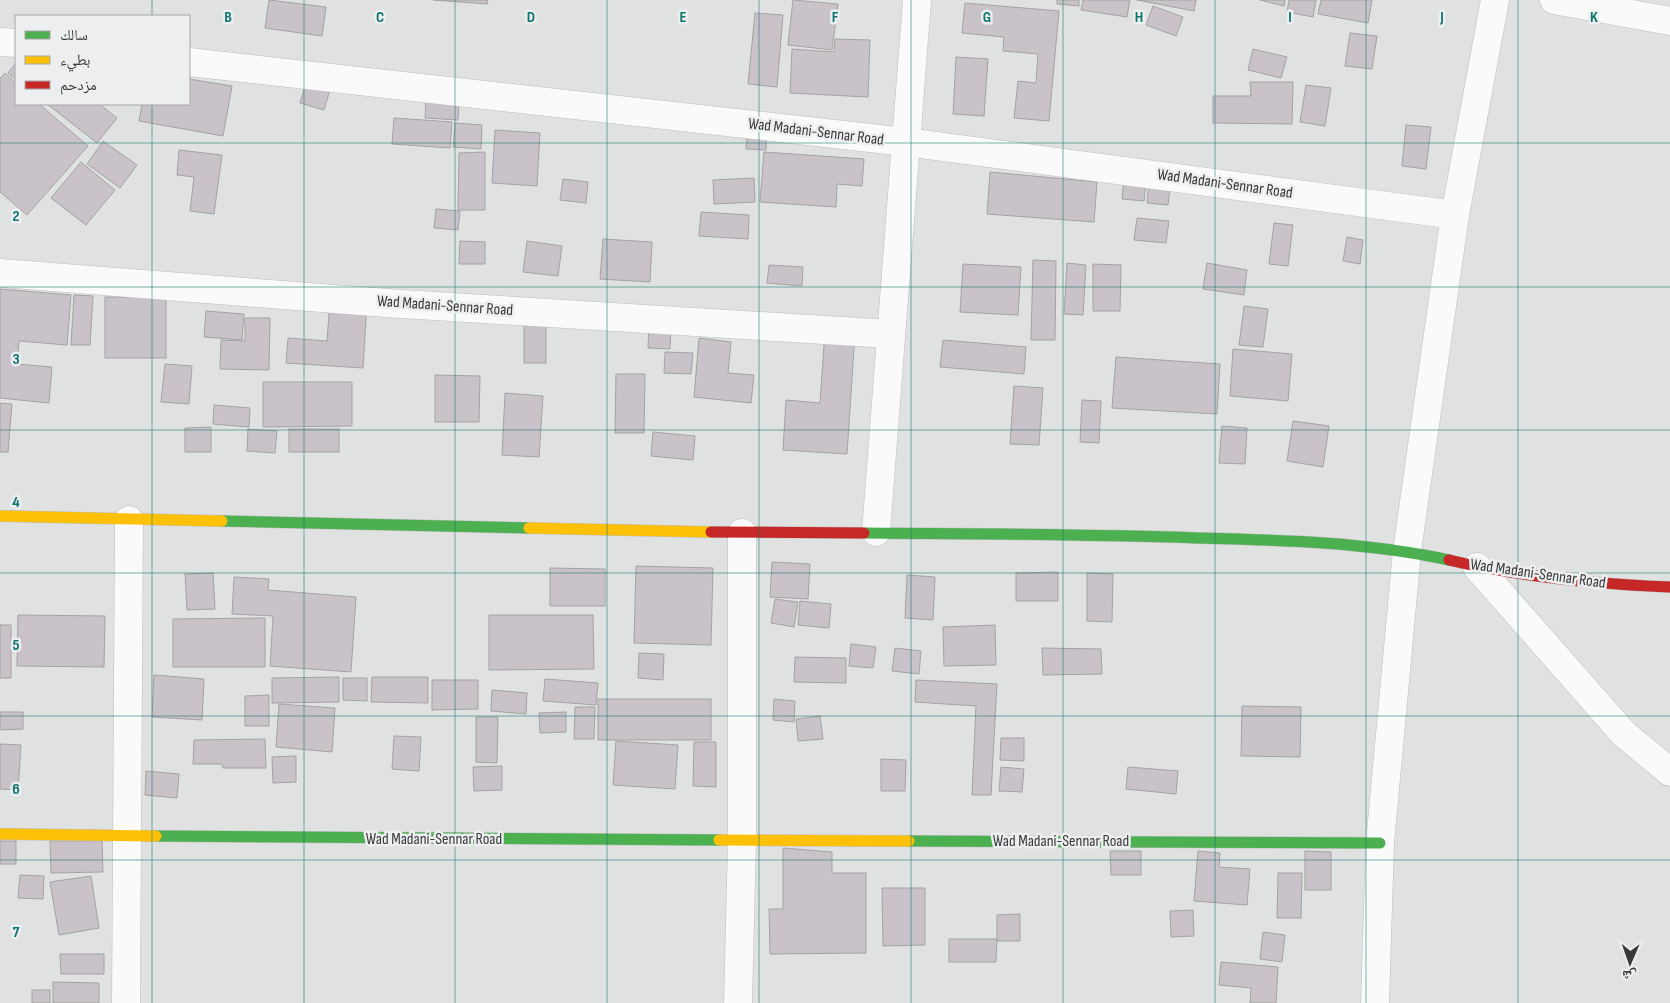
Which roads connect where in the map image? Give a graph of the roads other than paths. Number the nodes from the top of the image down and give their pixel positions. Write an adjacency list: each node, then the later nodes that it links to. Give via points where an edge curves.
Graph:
1 (917, 0): 8 (street, Wad Madani-Sennar Road)
2 (1495, 0): 9 (street)
3 (1554, 0): 4 (street)
4 (1670, 21)
5 (0, 42): 6 (street)
6 (15, 43)
7 (190, 62): 8 (street, Wad Madani-Sennar Road)
8 (906, 142): 9 (street, Wad Madani-Sennar Road); 11 (street, Wad Madani-Sennar Road)
9 (1455, 215): 16 (street)
10 (0, 273): 11 (street, Wad Madani-Sennar Road, via 386,303)
11 (890, 334): 14 (street, Wad Madani-Sennar Road)
12 (0, 516): 13 (street, Wad Madani-Sennar Road)
13 (129, 520): 15 (street, Wad Madani-Sennar Road); 21 (street)
14 (876, 532): 15 (street, Wad Madani-Sennar Road); 16 (street, Wad Madani-Sennar Road, via 1271,540)
15 (742, 533): 22 (street)
16 (1407, 551): 17 (street, Wad Madani-Sennar Road); 23 (street)
17 (1477, 567): 18 (street, Wad Madani-Sennar Road, via 1625,585); 19 (street, via 1624,734)
18 (1670, 587)
19 (1670, 772)
20 (0, 834): 21 (street, Wad Madani-Sennar Road)
21 (126, 837): 22 (street, Wad Madani-Sennar Road); 24 (street)
22 (742, 840): 23 (street, Wad Madani-Sennar Road); 25 (street)
23 (1380, 843): 26 (street)
24 (126, 1003)
25 (738, 1003)
26 (1375, 1003)

